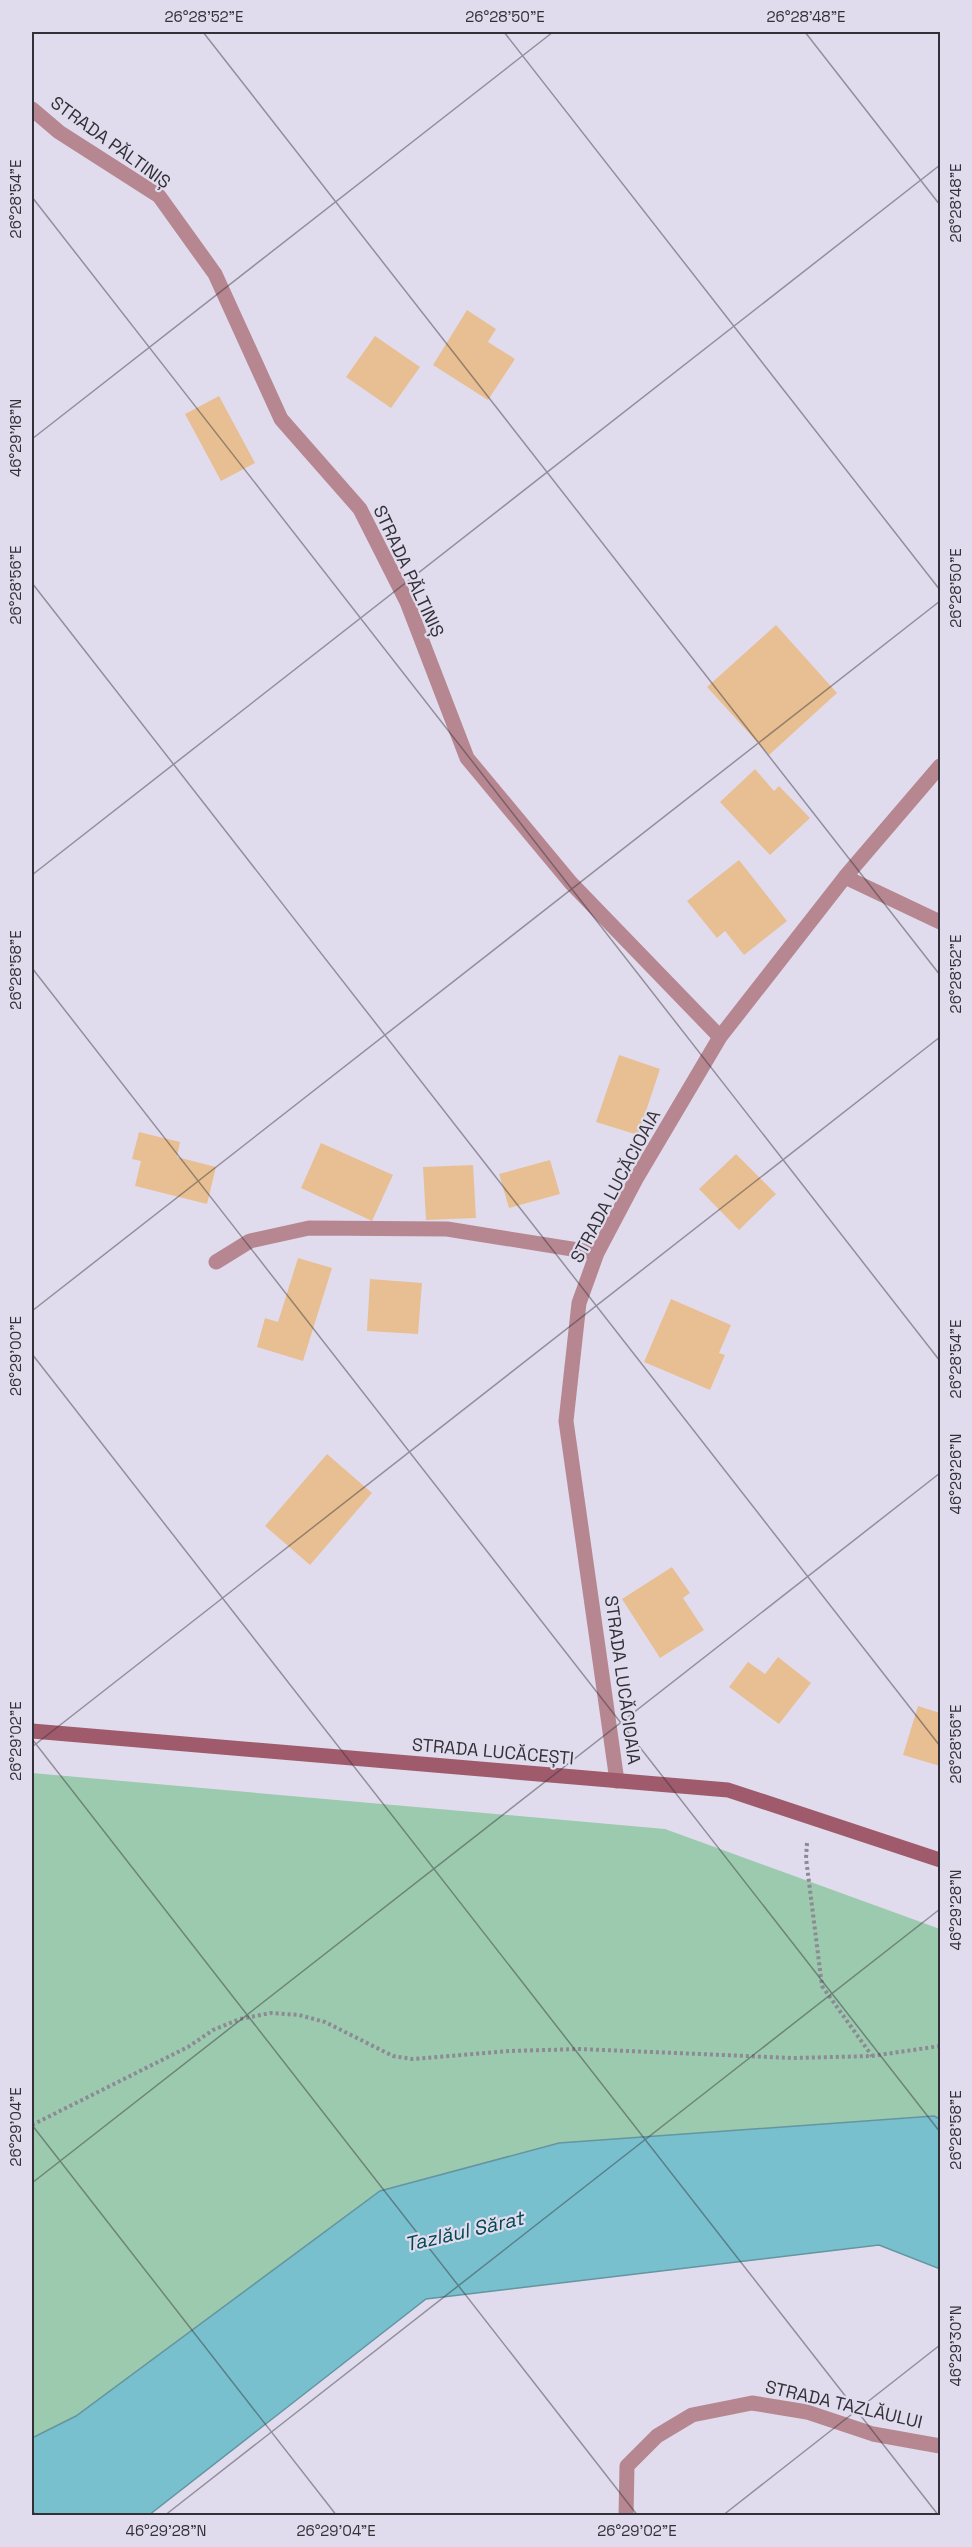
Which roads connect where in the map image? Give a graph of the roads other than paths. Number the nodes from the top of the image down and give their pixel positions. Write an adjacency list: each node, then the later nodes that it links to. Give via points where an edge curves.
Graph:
1 (32, 109): 5 (street, STRADA PĂLTINIȘ, via 59,132 159,196 215,274 281,419 360,509 407,602 467,758 571,883)
2 (940, 766): 3 (street, STRADA LUCĂCIOAIA)
3 (845, 877): 4 (street); 5 (street, STRADA LUCĂCIOAIA)
4 (940, 922)
5 (720, 1037): 6 (street, STRADA LUCĂCIOAIA)
6 (597, 1253): 7 (street, via 447,1229 309,1227 250,1241); 9 (street, STRADA LUCĂCIOAIA, via 579,1303 566,1421)
7 (216, 1262)
8 (32, 1731): 9 (main road, STRADA LUCĂCEȘTI)
9 (617, 1781): 10 (main road, STRADA LUCĂCEȘTI, via 728,1790)
10 (940, 1860)
11 (940, 2446): 12 (street, STRADA TAZLĂULUI, via 873,2434 807,2412 752,2403 692,2415 657,2436 627,2466)
12 (626, 2516)

